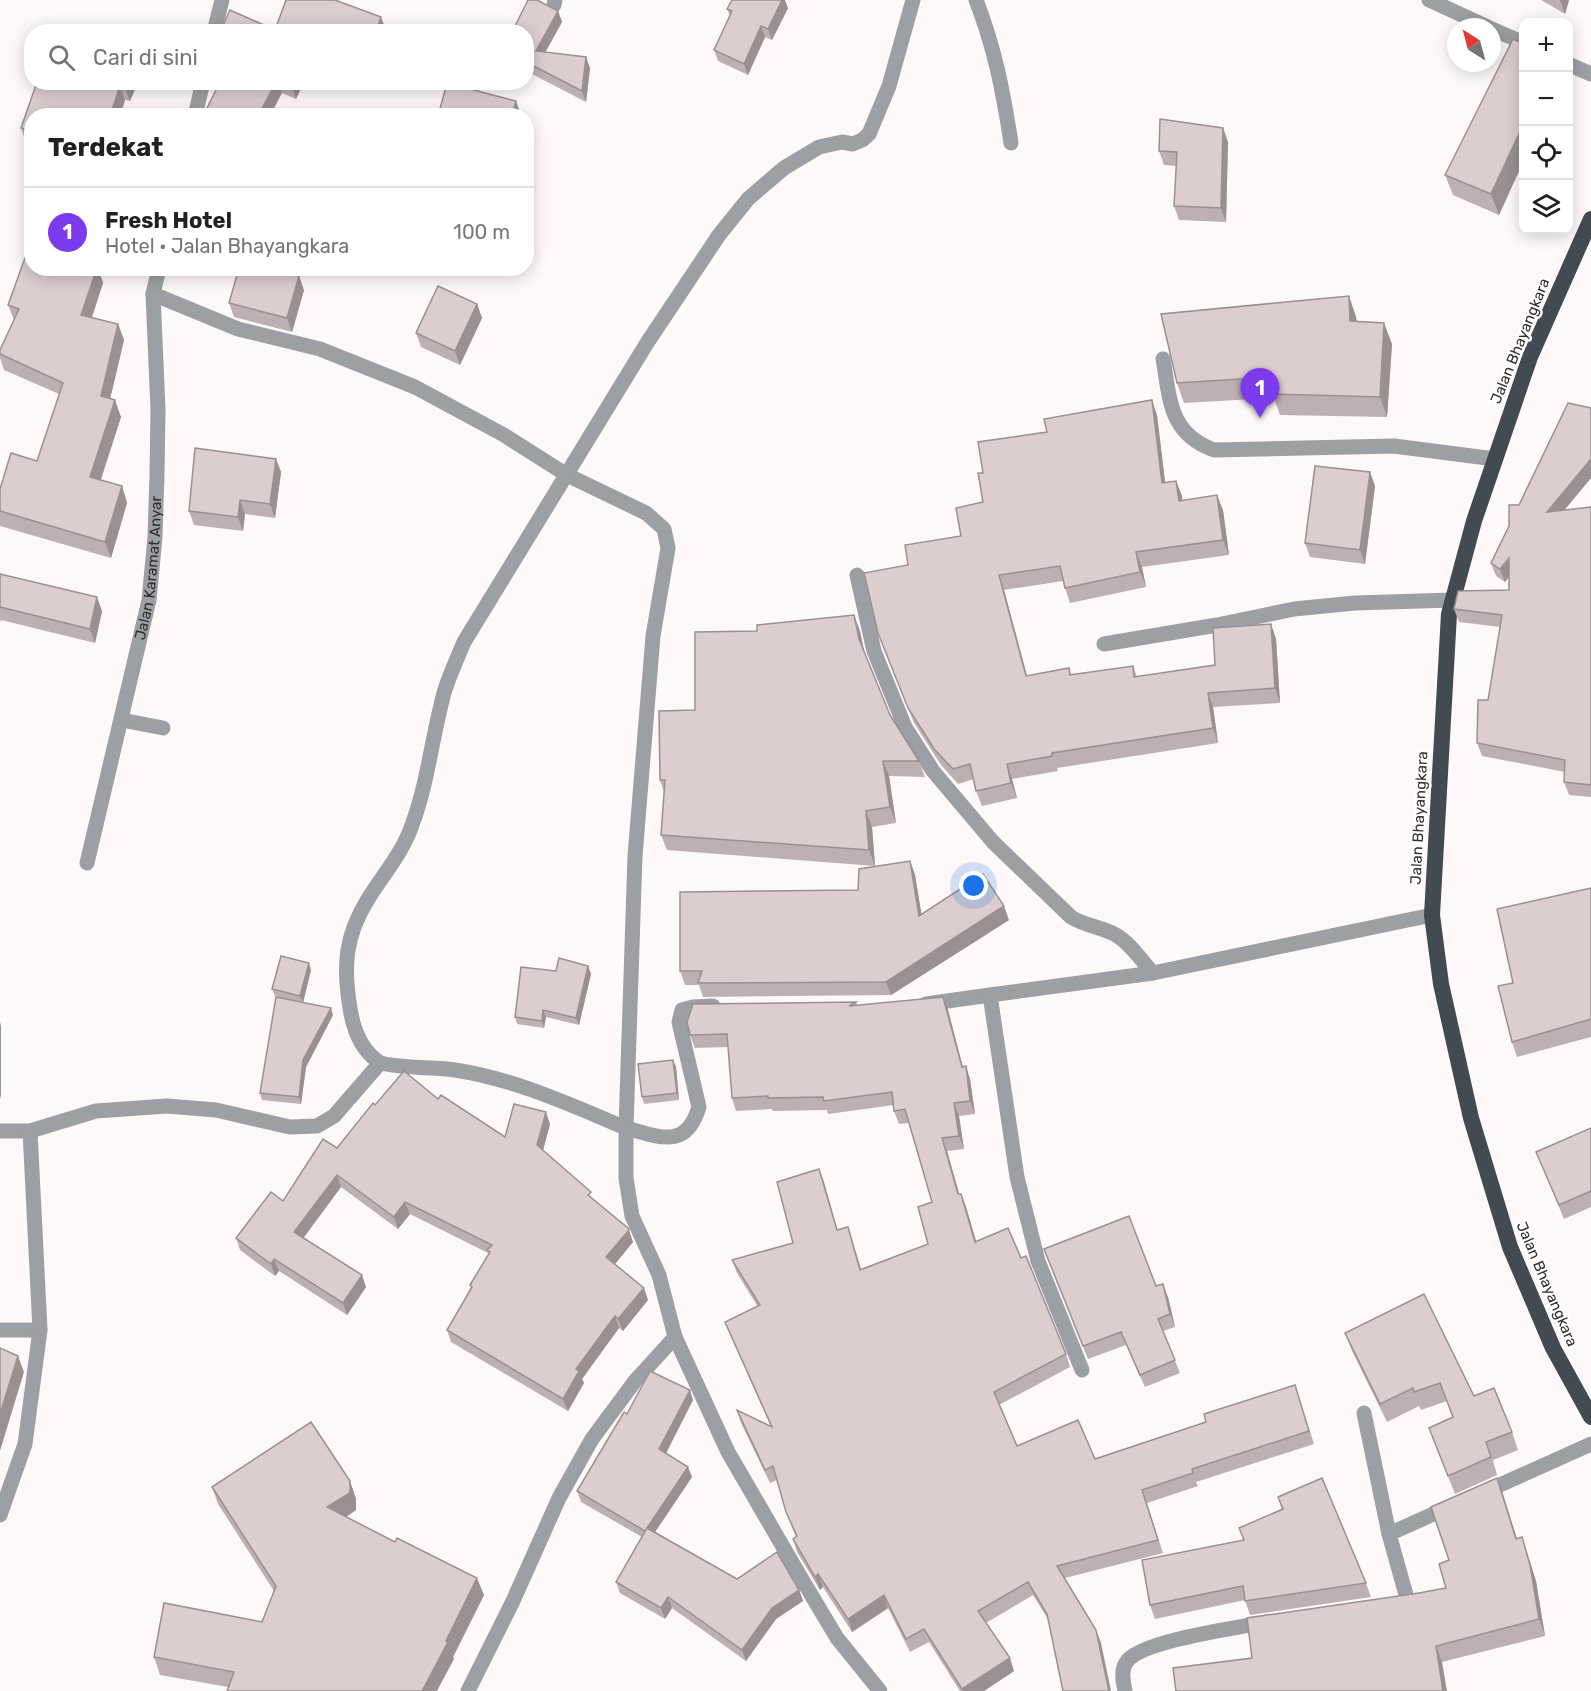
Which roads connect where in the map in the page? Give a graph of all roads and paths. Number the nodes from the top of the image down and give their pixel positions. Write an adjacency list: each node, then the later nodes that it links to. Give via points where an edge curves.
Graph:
1 (222, 0): 6 (street)
2 (913, 0): 19 (street, via 890,86 869,134 853,144 819,147 784,168 748,199 719,235 647,343)
3 (976, 0): 13 (street, via 1003,88)
4 (1429, 0): 5 (street)
5 (1468, 18)
6 (216, 24)
7 (1501, 33): 8 (street)
8 (1519, 41)
9 (1573, 66): 10 (street)
10 (1591, 74)
11 (201, 90): 12 (street)
12 (197, 108)
13 (1011, 143)
14 (1591, 219): 18 (highway, Jalan Bhayangkara, via 1530,357)
15 (157, 276): 16 (street, Jalan Karamat Anyar)
16 (153, 294): 19 (street, via 238,329 320,349 415,387 504,435); 23 (street, Jalan Karamat Anyar, via 158,410 155,537 149,600)
17 (1163, 359): 18 (street, via 1172,409 1179,425 1200,445 1214,450 1395,446)
18 (1495, 459): 21 (highway, Jalan Bhayangkara)
19 (567, 475): 31 (street, via 464,642 445,692 412,827 353,933 345,978 351,1017 361,1044); 32 (street, via 646,513 664,529 668,548 653,636 635,856)
20 (857, 575): 27 (street, via 874,651 904,727 933,771 993,842 1071,917 1115,934)
21 (1453, 600): 22 (street, via 1294,609); 26 (highway, Jalan Bhayangkara, via 1449,614)
22 (1104, 644)
23 (122, 720): 24 (street); 25 (street, Jalan Karamat Anyar)
24 (163, 728)
25 (87, 863)
26 (1432, 915): 27 (street); 40 (highway, Jalan Bhayangkara, via 1441,984 1471,1118 1510,1247 1553,1348)
27 (1153, 973): 28 (street)
28 (990, 995): 30 (street); 38 (street, via 1017,1177 1038,1262)
29 (732, 1005): 32 (street, via 682,1010 679,1022 699,1107 695,1119 681,1135 666,1139)
30 (913, 1005)
31 (380, 1063): 32 (street, via 456,1070 510,1082); 34 (street, via 334,1116 318,1126 290,1127 216,1110 167,1106 96,1111)
32 (626, 1128): 37 (street, via 626,1178 632,1216 659,1275)
33 (0, 1131): 34 (street)
34 (30, 1131): 36 (street)
35 (0, 1330): 36 (street)
36 (40, 1330): 42 (street, via 26,1444)
37 (675, 1338): 46 (street, via 634,1381 592,1439 559,1498); 47 (street, via 728,1452 837,1638)
38 (1082, 1370)
39 (1364, 1413): 43 (street)
40 (1591, 1417)
41 (1591, 1444): 43 (street)
42 (0, 1515)
43 (1389, 1534): 44 (street, via 1402,1603)
44 (1424, 1600)
45 (1279, 1620): 48 (street, via 1176,1640 1134,1655 1123,1669)
46 (468, 1691)
47 (880, 1691)
48 (1125, 1691)

